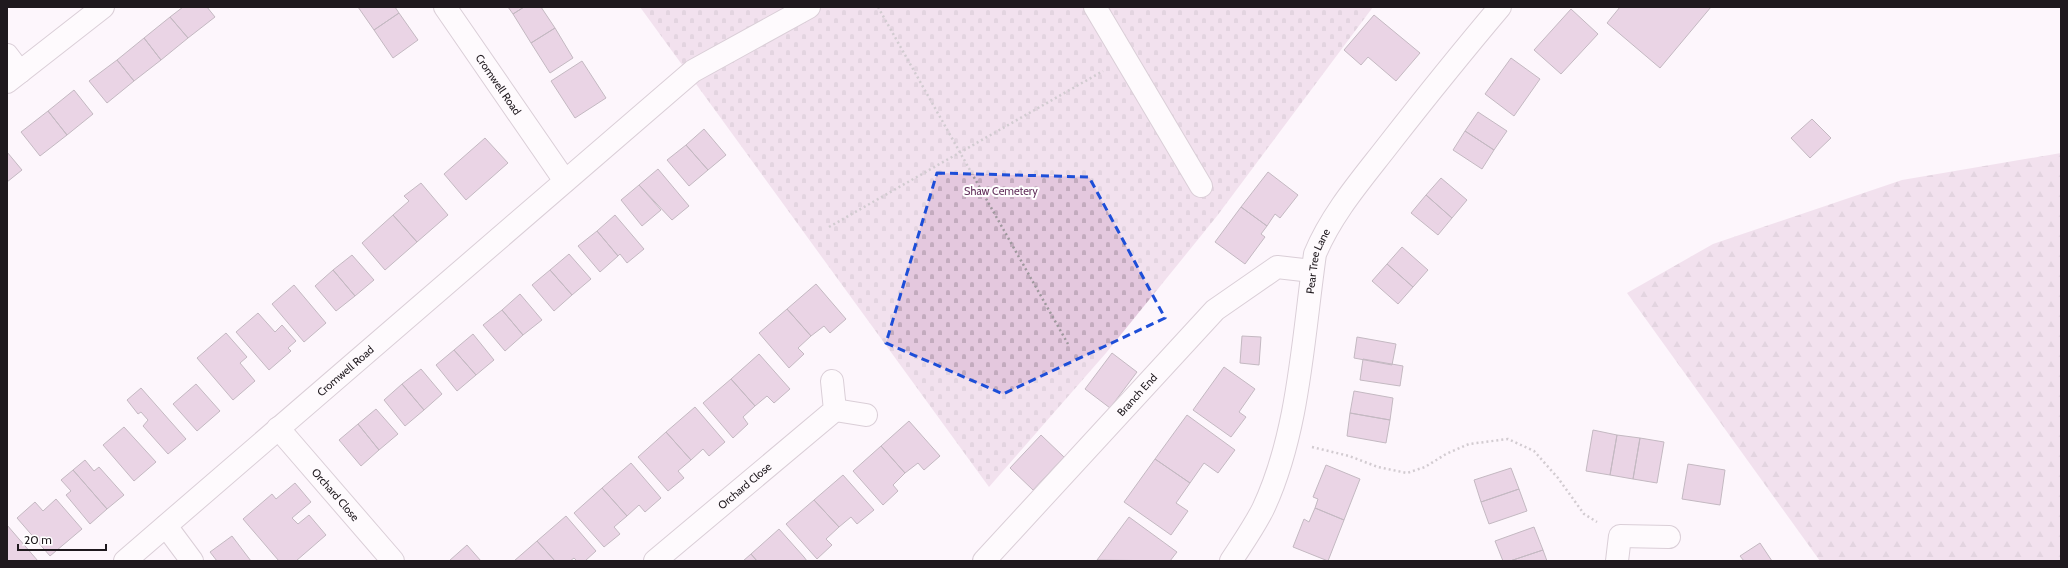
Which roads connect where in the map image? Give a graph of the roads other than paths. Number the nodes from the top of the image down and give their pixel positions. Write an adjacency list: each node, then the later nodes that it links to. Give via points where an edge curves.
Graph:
1 (103, 7): 7 (street)
2 (445, 7): 8 (street, Cromwell Road)
3 (809, 7): 8 (street, Cromwell Road, via 693,71)
4 (1095, 7): 9 (street)
5 (1500, 7): 10 (street, Pear Tree Lane, via 1357,184 1324,232 1315,254)
6 (7, 54): 7 (street)
7 (13, 77)
8 (565, 181): 14 (street, Cromwell Road)
9 (1201, 186)
10 (1312, 271): 21 (street, Branch End, via 1277,267 1215,310); 22 (street, Pear Tree Lane, via 1286,444 1263,510)
11 (832, 381): 12 (street)
12 (835, 410): 13 (street); 20 (street, Orchard Close)
13 (866, 415)
14 (278, 428): 15 (street, Cromwell Road); 19 (street, Orchard Close)
15 (166, 526): 17 (street, Cromwell Road); 18 (street)
16 (1669, 537): 23 (street, via 1620,536)
17 (125, 561)
18 (192, 561)
19 (393, 561)
20 (655, 561)
21 (984, 561)
22 (1231, 561)
23 (1617, 561)

